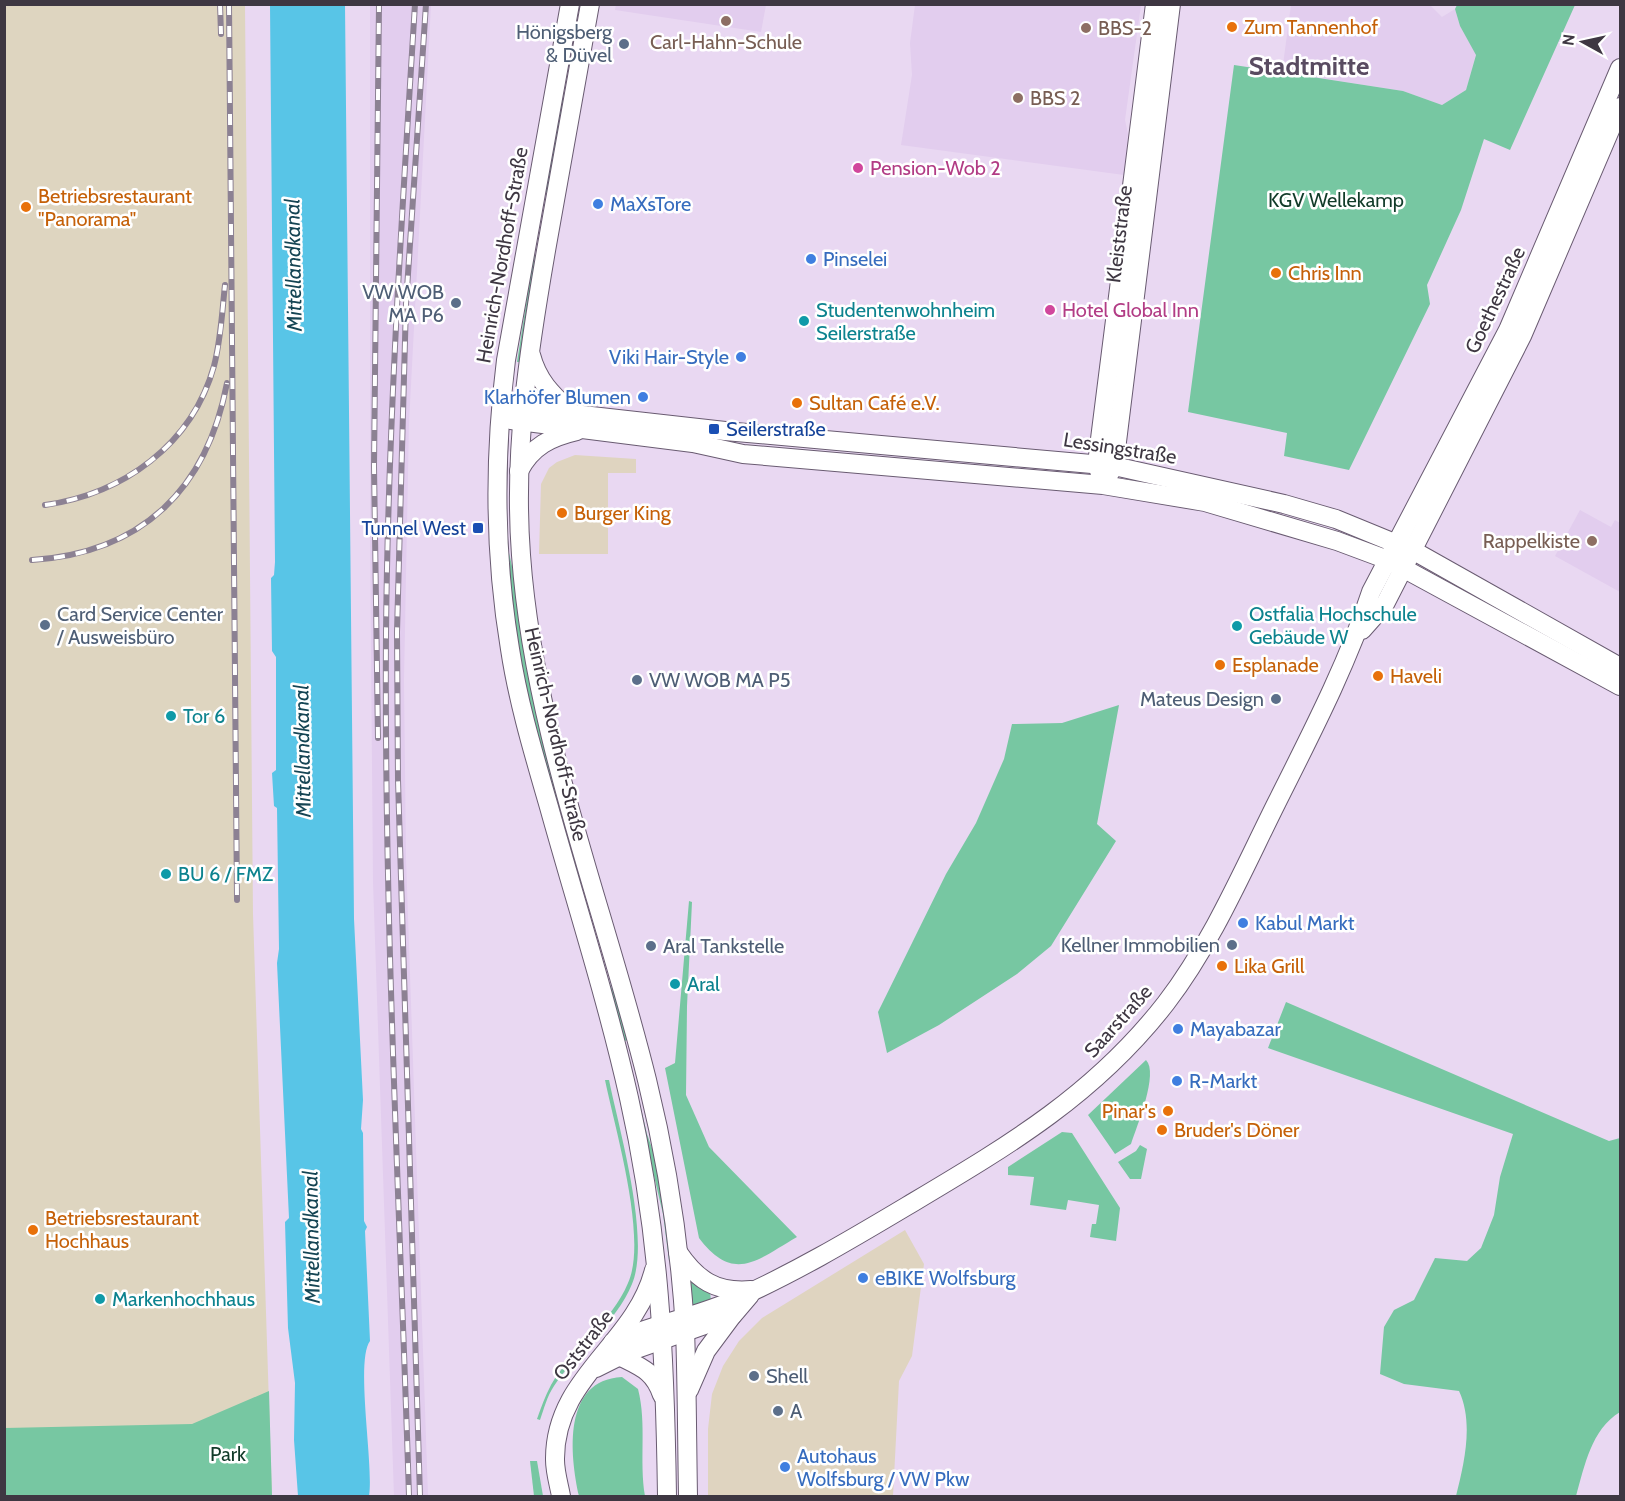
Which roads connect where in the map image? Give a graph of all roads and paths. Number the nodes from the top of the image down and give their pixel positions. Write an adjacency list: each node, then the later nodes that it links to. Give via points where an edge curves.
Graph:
1 (570, 4): 8 (street, Heinrich-Nordhoff-Straße, via 509,339)
2 (590, 4): 7 (street, Heinrich-Nordhoff-Straße)
3 (1155, 4): 12 (street, Kleiststraße)
4 (1171, 4): 12 (street, Kleiststraße)
5 (1620, 69): 15 (street, Goethestraße, via 1508,330)
6 (1620, 107): 16 (street, Goethestraße, via 1522,336)
7 (529, 346): 9 (street, via 536,374); 10 (street, Heinrich-Nordhoff-Straße)
8 (500, 412): 10 (street, Lessingstraße); 21 (street, Heinrich-Nordhoff-Straße, via 498,528 510,651 533,753 629,1097 646,1176)
9 (572, 413): 10 (street, Lessingstraße); 12 (street, Lessingstraße)
10 (521, 415): 11 (street, Lessingstraße); 13 (street, Heinrich-Nordhoff-Straße)
11 (585, 429): 13 (street, Lessingstraße, via 557,436 535,448); 14 (street, Lessingstraße, via 693,443 743,454)
12 (1106, 465): 14 (street, Kleiststraße); 15 (street, Lessingstraße, via 1284,504)
13 (519, 471): 20 (street, Heinrich-Nordhoff-Straße, via 520,552 538,683 647,1081)
14 (1103, 485): 17 (street, Lessingstraße, via 1205,502 1337,541)
15 (1397, 542): 16 (street, Lessingstraße); 17 (street, Saarstraße)
16 (1414, 550): 17 (street, Goethestraße); 18 (street, Lessingstraße)
17 (1396, 565): 19 (street, Lessingstraße); 22 (street, Saarstraße, via 1371,592 1357,636 1216,922 1167,1002 1134,1041 1066,1106 1002,1150)
18 (1620, 668)
19 (1620, 686)
20 (678, 1252): 22 (street, Heinrich-Nordhoff-Straße, via 707,1284 727,1290); 24 (street, Heinrich-Nordhoff-Straße)
21 (657, 1260): 25 (street, Heinrich-Nordhoff-Straße); 26 (street, Oststraße, via 645,1300)
22 (756, 1289): 23 (street, Saarstraße); 24 (street, Saarstraße)
23 (733, 1315): 24 (street); 27 (street, Saarstraße, via 706,1351)
24 (684, 1324): 25 (street); 27 (street, Heinrich-Nordhoff-Straße)
25 (663, 1332): 26 (street); 28 (street, Heinrich-Nordhoff-Straße)
26 (616, 1349): 28 (street, Heinrich-Nordhoff-Straße, via 653,1375); 29 (street, Oststraße, via 588,1372 566,1404 558,1430 555,1463)
27 (686, 1397): 31 (street, Heinrich-Nordhoff-Straße)
28 (666, 1405): 30 (street, Heinrich-Nordhoff-Straße)
29 (561, 1497)
30 (667, 1497)
31 (688, 1497)

